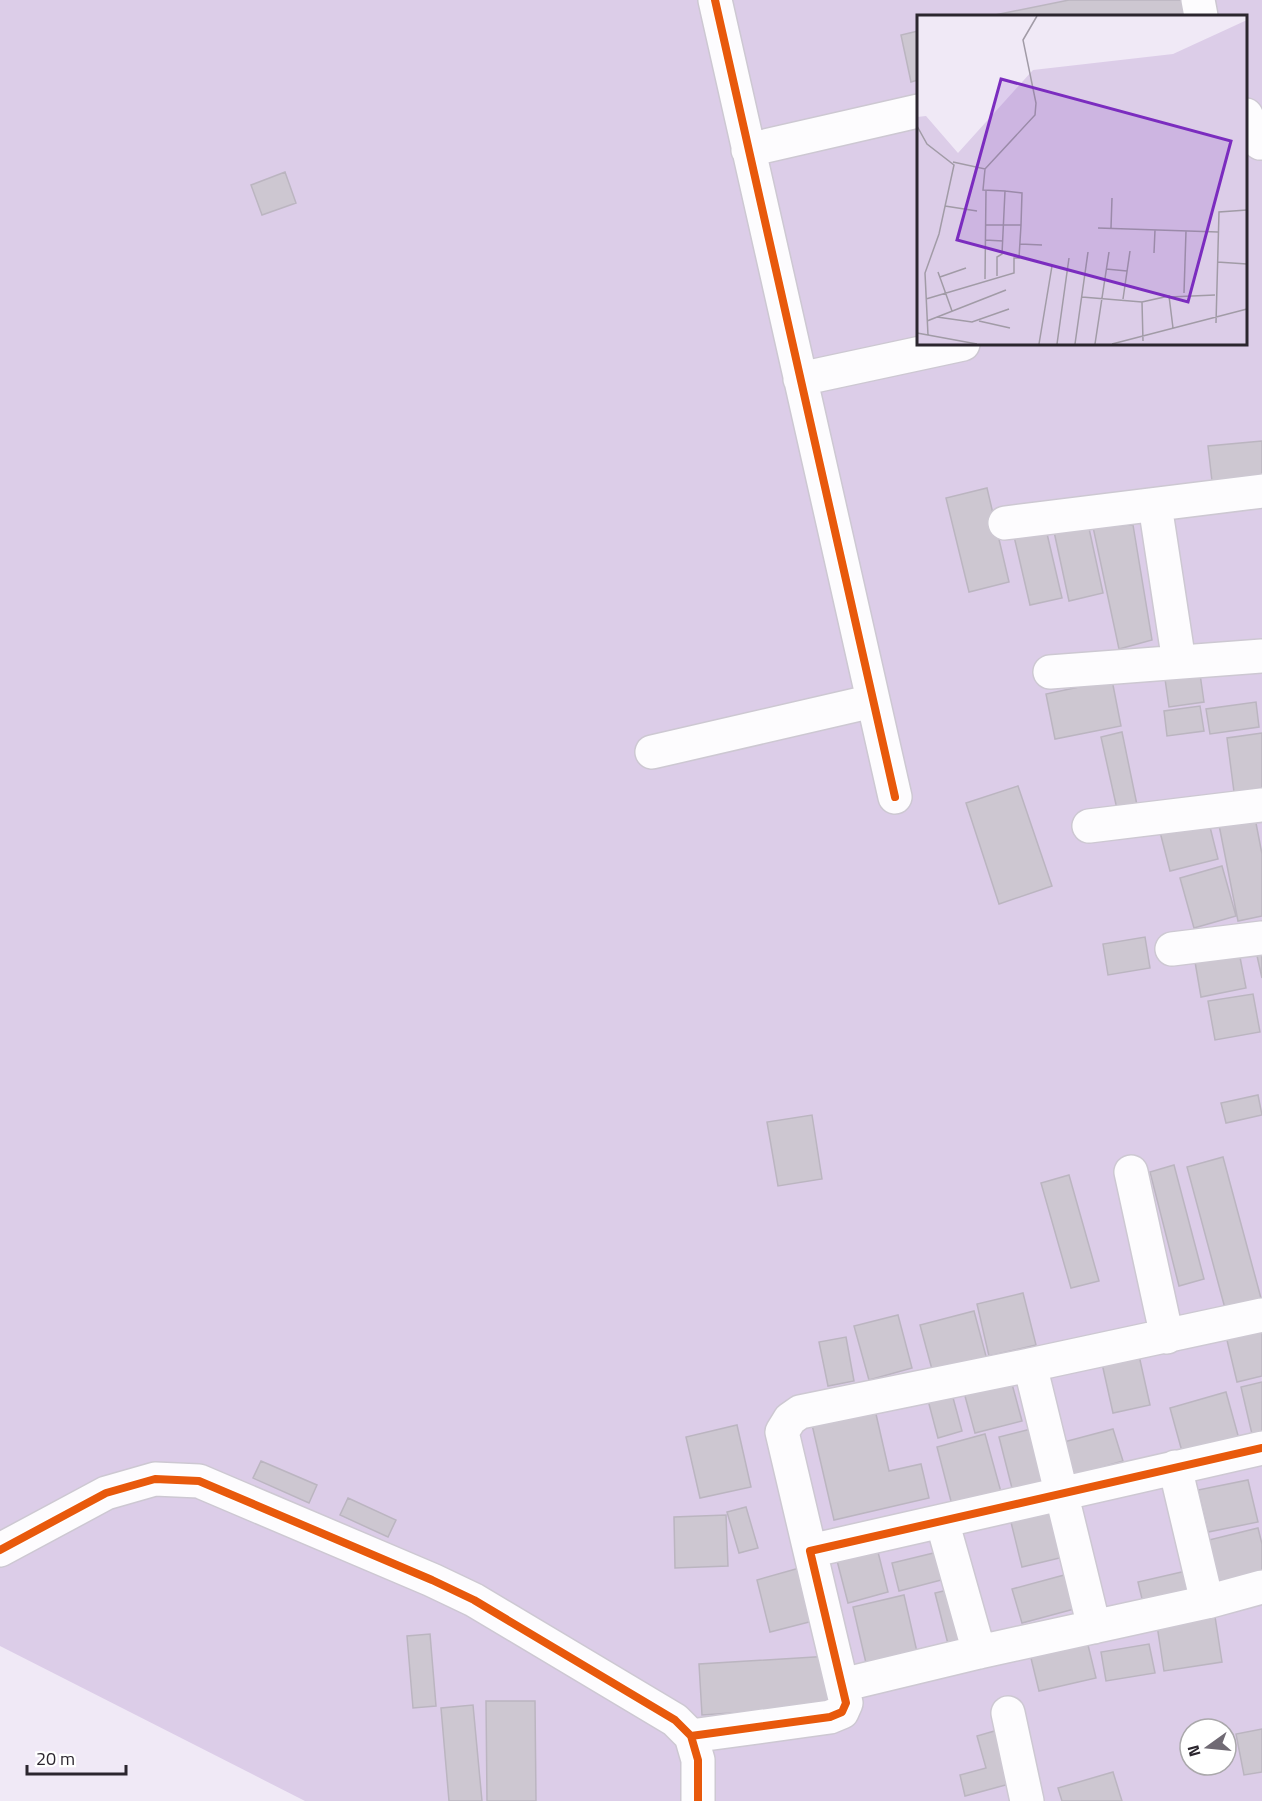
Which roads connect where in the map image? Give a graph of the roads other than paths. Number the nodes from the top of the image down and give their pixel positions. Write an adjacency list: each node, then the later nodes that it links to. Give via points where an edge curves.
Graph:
1 (715, 0): 5 (street)
2 (1198, 0): 3 (street)
3 (1201, 15)
4 (917, 111): 5 (street)
5 (748, 150): 7 (street)
6 (958, 345): 7 (street)
7 (800, 379): 14 (street)
8 (1262, 491): 9 (street)
9 (1155, 504): 10 (street); 12 (street)
10 (1005, 523)
11 (1262, 656): 12 (street)
12 (1179, 662): 13 (street)
13 (1050, 672)
14 (873, 701): 15 (street); 16 (street)
15 (652, 752)
16 (895, 797)
17 (1262, 805): 18 (street)
18 (1089, 826)
19 (1262, 938): 20 (street)
20 (1172, 949)
21 (1131, 1172): 23 (street)
22 (1262, 1316): 23 (street)
23 (1167, 1337): 24 (street)
24 (1030, 1365): 27 (street); 30 (street, via 800,1412 790,1419 782,1432)
25 (1262, 1448): 26 (street)
26 (1175, 1467): 27 (street); 32 (street)
27 (1061, 1493): 28 (street); 33 (street)
28 (942, 1521): 30 (street); 34 (street)
29 (0, 1550): 37 (street, via 106,1493 155,1479 199,1481 474,1600 675,1720)
30 (810, 1551): 35 (street)
31 (1262, 1587): 32 (street)
32 (1207, 1602): 33 (street)
33 (1094, 1627): 34 (street)
34 (979, 1652): 35 (street)
35 (842, 1685): 37 (street, via 846,1703 842,1712 830,1717)
36 (1008, 1713): 39 (street)
37 (691, 1736): 38 (street, via 698,1760)
38 (699, 1801)
39 (1027, 1801)

